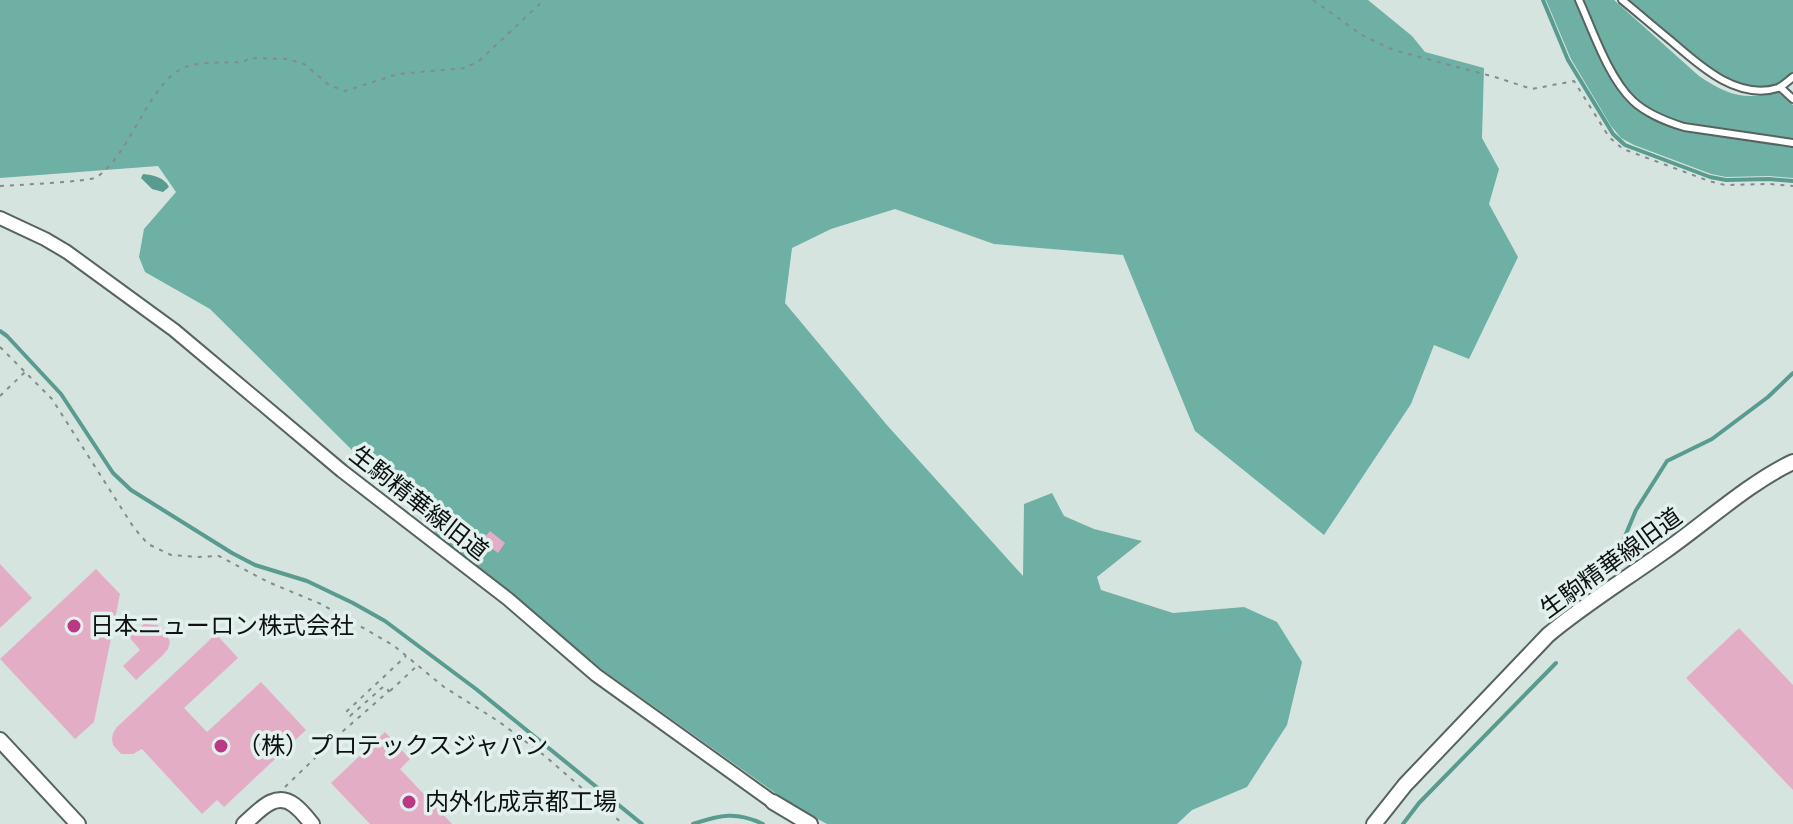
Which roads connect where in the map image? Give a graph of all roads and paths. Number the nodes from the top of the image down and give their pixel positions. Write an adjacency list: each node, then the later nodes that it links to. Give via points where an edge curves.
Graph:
1 (544, 0): 9 (path, via 465,68 398,74 345,91 287,59 190,65 164,83 118,156 95,179)
2 (1313, 0): 10 (path, via 1393,50 1532,89 1574,81 1609,137 1623,149 1717,183)
3 (1579, 0): 8 (lane, via 1616,77 1643,109 1684,127)
4 (1622, 0): 6 (lane, via 1713,75 1746,88)
5 (1793, 77): 6 (lane)
6 (1780, 87): 7 (lane)
7 (1793, 99)
8 (1793, 143)
9 (0, 186)
10 (1793, 186)
11 (0, 218): 21 (street, 生駒精華線旧道, via 67,252 174,330 596,675)
12 (0, 347): 13 (path)
13 (26, 371): 14 (path); 16 (path, via 52,399 148,544 171,555 219,556 321,604)
14 (0, 396)
15 (1793, 462): 27 (street, 生駒精華線旧道, via 1548,635)
16 (407, 656): 17 (path); 18 (path, via 346,712 350,716 384,686)
17 (418, 665): 18 (path); 25 (path, via 545,756)
18 (389, 691): 20 (path, via 286,785)
19 (0, 740): 22 (street)
20 (281, 800): 23 (street, via 271,801); 24 (street, via 294,804)
21 (773, 802): 26 (street, 生駒精華線旧道)
22 (78, 824)
23 (244, 824)
24 (312, 824)
25 (623, 824)
26 (810, 824)
27 (1374, 824)

